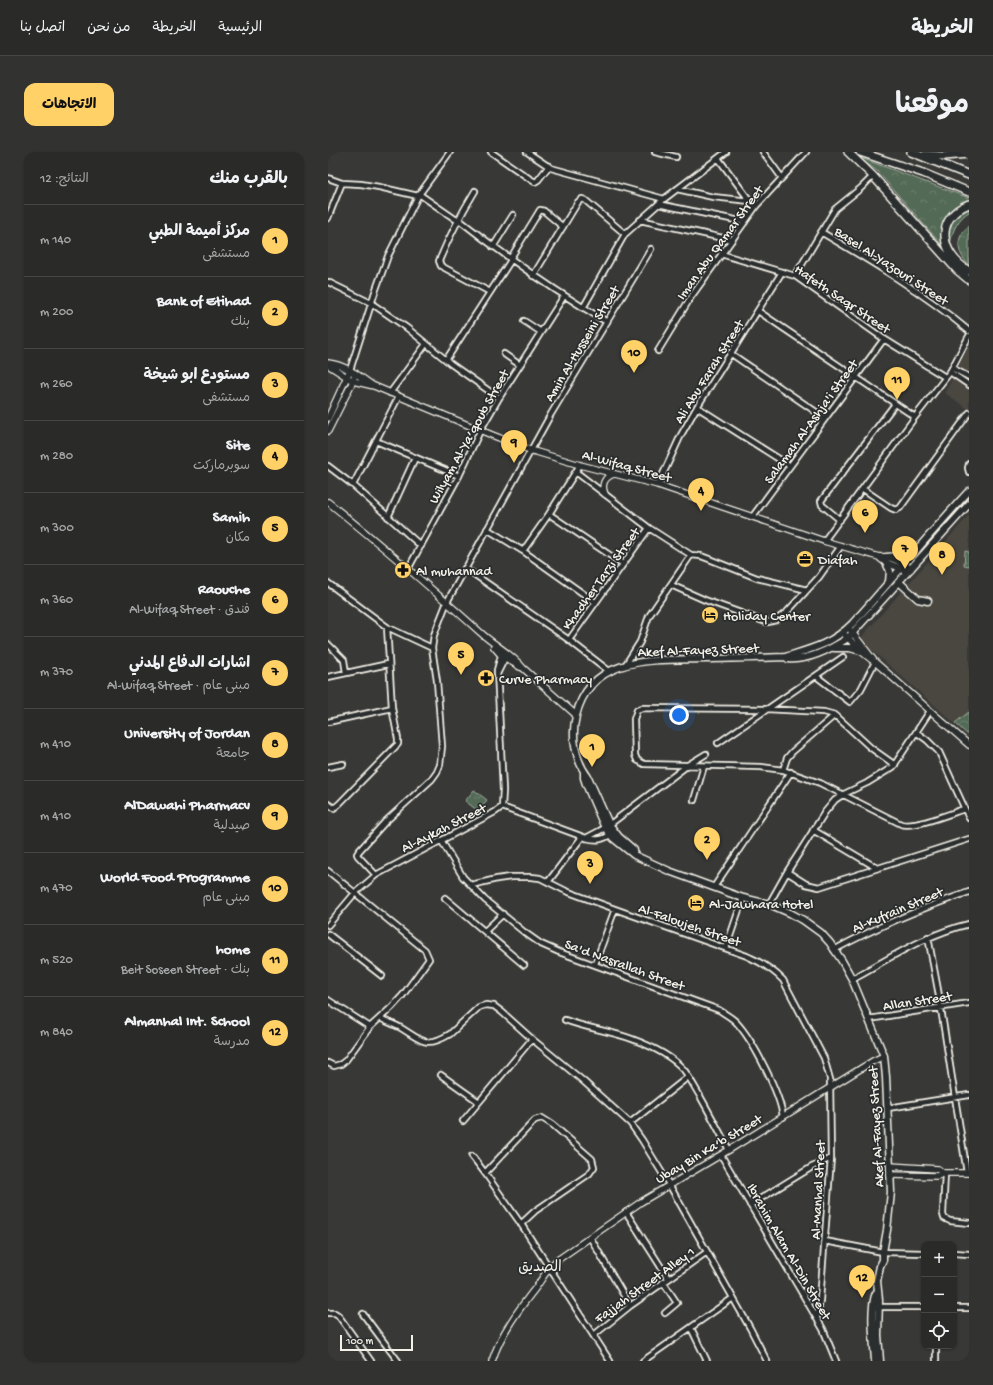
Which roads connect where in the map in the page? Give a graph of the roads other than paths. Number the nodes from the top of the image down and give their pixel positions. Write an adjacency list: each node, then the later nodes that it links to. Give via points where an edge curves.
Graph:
1 (450, 152): 23 (street)
2 (491, 152): 14 (street, via 535,182)
3 (527, 152): 14 (street)
4 (655, 152): 12 (street)
5 (726, 152): 13 (street)
6 (763, 152): 18 (street)
7 (806, 152): 18 (street, Iman Abu Qamar Street)
8 (848, 152): 16 (main road)
9 (860, 152): 22 (main road)
10 (914, 153): 11 (main road, via 944,156); 15 (main road)
11 (969, 154)
12 (676, 157)
13 (718, 158): 20 (street); 25 (street)
14 (549, 166): 24 (street)
15 (969, 175)
16 (873, 176): 35 (street, via 835,209); 46 (main road, via 957,270)
17 (328, 178): 19 (street)
18 (782, 178): 28 (street, Iman Abu Qamar Street)
19 (342, 183): 23 (street); 30 (street)
20 (677, 189): 24 (street); 25 (street, via 713,197)
21 (475, 191): 31 (street)
22 (969, 192)
23 (418, 195): 31 (street); 50 (street, via 388,256)
24 (664, 199): 26 (street)
25 (750, 201): 28 (street)
26 (658, 204): 32 (street); 33 (street)
27 (969, 204): 42 (main road, via 950,217 944,235 947,247 955,259)
28 (757, 205): 33 (street, Iman Abu Qamar Street)
29 (513, 215): 38 (street)
30 (328, 218)
31 (458, 220): 38 (street); 48 (street, via 439,264)
32 (640, 220): 36 (street); 37 (street)
33 (745, 222): 37 (street, Iman Abu Qamar Street)
34 (563, 227): 36 (street, via 582,198); 41 (street, via 540,210); 44 (street)
35 (821, 232): 45 (street); 55 (street, Basel Al-Yazouri Street, via 913,289)
36 (625, 234): 51 (street)
37 (732, 240): 40 (street, Iman Abu Qamar Street)
38 (493, 247): 41 (street)
39 (651, 249): 54 (street, Amin Al-Husseini Street)
40 (722, 254): 43 (street, Hafeth Saqr Street); 60 (street, Iman Abu Qamar Street, via 691,297)
41 (510, 260): 44 (street); 48 (street)
42 (969, 271)
43 (782, 272): 45 (street, Hafeth Saqr Street); 52 (street, Ali Abu Farah Street)
44 (533, 276): 49 (street)
45 (795, 276): 58 (street, Hafeth Saqr Street)
46 (969, 280)
47 (328, 282): 50 (street)
48 (490, 292): 63 (street)
49 (564, 296): 51 (street); 56 (street, Wilyam Al-Ya’qoub Street)
50 (371, 303): 59 (street); 67 (street)
51 (583, 308): 54 (street)
52 (758, 311): 61 (street, Ali Abu Farah Street); 68 (street)
53 (524, 321): 56 (street)
54 (607, 322): 87 (street, Amin Al-Husseini Street)
55 (969, 331)
56 (541, 332): 65 (street, Wilyam Al-Ya’qoub Street)
57 (969, 336): 66 (street)
58 (884, 339): 68 (street, Salamah Al-Ashja'i Street); 69 (street, Hafeth Saqr Street)
59 (426, 344): 63 (street); 75 (street)
60 (658, 351)
61 (730, 353): 79 (street, Ali Abu Farah Street); 83 (street)
62 (504, 354): 65 (street)
63 (446, 360): 77 (street)
64 (328, 364): 67 (street, Al-Wifaq Street); 71 (street, Al-Wifaq Street)
65 (520, 365): 77 (street, Wilyam Al-Ya’qoub Street)
66 (951, 370): 69 (street); 70 (street); 73 (street)
67 (352, 371): 71 (street); 72 (street); 74 (street, Al-Wifaq Street)
68 (856, 377): 78 (street); 83 (street, Salamah Al-Ashja'i Street)
69 (945, 377): 81 (street)
70 (969, 377)
71 (347, 378): 72 (street, Al-Wifaq Street); 82 (street)
72 (353, 381): 74 (street, Al-Wifaq Street); 84 (street)
73 (969, 385)
74 (374, 386): 75 (street, Al-Wifaq Street)
75 (390, 393): 76 (street, Al-Wifaq Street)
76 (399, 396): 85 (street, Al-Wifaq Street); 86 (street)
77 (499, 398): 85 (street, Wilyam Al-Ya’qoub Street)
78 (895, 404): 81 (street); 107 (street, via 821,500 822,505)
79 (697, 408): 92 (street); 97 (street, Ali Abu Farah Street, via 681,435)
80 (969, 413): 99 (street, via 900,508 891,508)
81 (915, 417): 99 (street)
82 (328, 418)
83 (825, 418): 92 (street, Salamah Al-Ashja'i Street)
84 (329, 428)
85 (480, 431): 87 (street, Al-Wifaq Street); 96 (street, Wilyam Al-Ya’qoub Street)
86 (376, 441): 88 (street); 98 (street)
87 (530, 450): 90 (street, Al-Wifaq Street); 109 (street, Amin Al-Husseini Street)
88 (414, 458): 96 (street); 106 (street)
89 (969, 464): 94 (street)
90 (580, 465): 93 (street); 95 (street, Al-Wifaq Street)
91 (328, 466): 98 (street)
92 (790, 466): 105 (street, Salamah Al-Ashja'i Street)
93 (576, 472): 101 (street); 104 (street)
94 (969, 472)
95 (614, 474): 97 (street, Al-Wifaq Street); 101 (street, via 607,477 603,483)
96 (458, 476): 111 (street, Wilyam Al-Ya’qoub Street)
97 (658, 485): 105 (street, Al-Wifaq Street)
98 (353, 486): 106 (street)
99 (863, 489): 107 (street)
100 (969, 491): 113 (main road, Akef Al-Fayez Street)
101 (605, 494): 108 (street)
102 (328, 502): 120 (street)
103 (969, 504): 121 (main road, Akef Al-Fayez Street)
104 (549, 514): 114 (street); 117 (street)
105 (753, 516): 110 (street, Al-Wifaq Street)
106 (388, 517): 111 (street)
107 (840, 520): 110 (street)
108 (649, 528): 115 (street); 117 (street, Khadher Tarzi Street)
109 (486, 529): 114 (street); 119 (street, Amin Al-Husseini Street)
110 (824, 541): 112 (street, Al-Wifaq Street)
111 (421, 546): 120 (street, Wilyam Al-Ya’qoub Street)
112 (842, 546): 116 (street, Al-Wifaq Street); 126 (street)
113 (917, 550): 116 (main road); 118 (main road, Akef Al-Fayez Street)
114 (523, 551): 129 (street)
115 (691, 555): 125 (street); 126 (street, via 701,556 757,578)
116 (886, 560): 118 (street, Al-Wifaq Street); 122 (main road, via 890,571)
117 (623, 564): 129 (street, Khadher Tarzi Street)
118 (903, 567): 121 (street, Al-Wifaq Street); 122 (main road, Akef Al-Fayez Street)
119 (465, 568): 128 (street, Amin Al-Husseini Street); 134 (street)
120 (408, 569): 128 (street)
121 (909, 571): 123 (main road, Akef Al-Fayez Street)
122 (889, 582): 131 (main road, Akef Al-Fayez Street)
123 (899, 582): 127 (main road, via 918,599); 133 (main road, Akef Al-Fayez Street)
124 (328, 583): 130 (street)
125 (671, 585): 126 (street, via 768,622 780,617); 144 (street, via 649,616 640,642)
126 (806, 590)
127 (928, 601)
128 (447, 602): 137 (street, Amin Al-Husseini Street, via 434,635); 139 (street)
129 (595, 602): 134 (street, Khadher Tarzi Street)
130 (387, 627): 137 (street); 143 (street)
131 (848, 628): 132 (main road, Akef Al-Fayez Street); 133 (street)
132 (842, 632): 133 (street); 140 (main road, Akef Al-Fayez Street, via 815,648)
133 (851, 636): 136 (main road, Akef Al-Fayez Street); 138 (street); 142 (street)
134 (569, 640): 145 (street)
135 (328, 644): 146 (street, via 344,660)
136 (832, 647): 138 (main road); 140 (main road, Akef Al-Fayez Street, via 808,657)
137 (432, 648): 181 (street, via 440,706 440,765 432,779 385,822 359,851 358,856)
138 (861, 651): 142 (street)
139 (504, 654): 152 (street); 169 (street, via 496,670)
140 (785, 657): 144 (main road, Akef Al-Fayez Street, via 665,660)
141 (843, 657): 147 (street)
142 (874, 661): 147 (street, via 861,689 850,702); 151 (street)
143 (388, 664): 146 (street); 149 (street)
144 (626, 664): 145 (main road, Akef Al-Fayez Street)
145 (609, 671): 152 (main road, Akef Al-Fayez Street, via 587,690)
146 (346, 673): 148 (street)
147 (816, 676): 150 (street)
148 (328, 677)
149 (392, 708): 154 (street); 168 (street, via 398,739 396,746 339,804 334,808)
150 (766, 709): 153 (street); 156 (street); 160 (street, via 639,709 634,719 636,758 644,764)
151 (930, 711): 155 (street); 157 (street)
152 (576, 715): 172 (main road, Akef Al-Fayez Street, via 573,728 579,761 586,784)
153 (835, 715): 161 (street, via 871,748); 164 (street, via 792,752)
154 (328, 722)
155 (916, 732): 161 (street); 170 (street, via 938,752)
156 (718, 744)
157 (969, 745)
158 (706, 754): 160 (street)
159 (343, 764): 163 (street)
160 (688, 765): 162 (street); 172 (street)
161 (895, 765): 166 (street)
162 (704, 766): 164 (street); 167 (street)
163 (328, 767)
164 (783, 770): 165 (street)
165 (791, 772): 166 (street); 184 (street)
166 (844, 794): 170 (street, via 906,826); 173 (street, via 830,806)
167 (694, 800)
168 (328, 804)
169 (502, 807): 175 (street, Al-Aykah Street); 177 (street, Al-Aykah Street)
170 (964, 809): 171 (street)
171 (969, 818)
172 (607, 826): 174 (main road, Akef Al-Fayez Street); 175 (street)
173 (813, 830): 178 (street); 180 (street)
174 (612, 833): 175 (street, Al-Aykah Street, via 598,840); 184 (main road, Akef Al-Fayez Street, via 634,855)
175 (584, 838): 182 (street)
176 (969, 839): 178 (street)
177 (441, 840): 181 (street, Al-Aykah Street); 183 (street, Sa'd Nasrallah Street)
178 (877, 868): 180 (street, via 819,887 812,887)
179 (328, 871): 186 (street)
180 (787, 872): 189 (street)
181 (376, 875): 186 (street, Al-Aykah Street)
182 (548, 882): 183 (street, Al-Faloujeh Street, via 536,877 516,876); 190 (street, Al-Faloujeh Street)
183 (471, 886): 191 (street, Sa'd Nasrallah Street)
184 (714, 887): 188 (main road, Akef Al-Fayez Street)
185 (969, 892): 198 (street, Al-Kufrain Street, via 898,918)
186 (355, 893): 193 (street, Al-Aykah Street); 206 (street, via 425,950 429,957 403,995)
187 (446, 898): 194 (street)
188 (743, 898): 189 (main road, Akef Al-Fayez Street); 197 (street)
189 (769, 904): 198 (main road, Akef Al-Fayez Street, via 814,927)
190 (615, 909): 197 (street, Al-Faloujeh Street); 199 (street)
191 (503, 914): 194 (street); 199 (street, Sa'd Nasrallah Street, via 541,944)
192 (969, 924): 196 (street)
193 (328, 925)
194 (485, 931): 200 (street)
195 (328, 934): 201 (street)
196 (928, 937): 202 (street); 205 (street)
197 (726, 948): 215 (street, Al-Faloujeh Street, via 762,963 783,980 824,1058)
198 (834, 950): 202 (main road, Akef Al-Fayez Street)
199 (595, 964): 220 (street, Sa'd Nasrallah Street, via 719,1010 733,1019 748,1037 770,1079)
200 (524, 965)
201 (382, 976)
202 (852, 979): 207 (main road, Akef Al-Fayez Street)
203 (328, 1000): 209 (street)
204 (969, 1003): 205 (street, Allan Street)
205 (940, 1008): 207 (street, Allan Street); 217 (street)
206 (380, 1018): 209 (street); 210 (street, via 420,1041 433,1041 450,1034 479,1007 490,1005 502,1012)
207 (869, 1019): 211 (main road, Akef Al-Fayez Street)
208 (565, 1020): 214 (street, via 626,1037 656,1050 672,1060)
209 (370, 1027): 212 (street, via 341,1064 334,1066)
210 (532, 1039): 218 (street); 222 (street)
211 (884, 1056): 215 (street, Ubay Bin Ka‘b Street); 219 (main road, Akef Al-Fayez Street)
212 (328, 1063)
213 (441, 1075): 218 (street)
214 (688, 1077): 222 (street); 223 (street)
215 (831, 1087): 220 (street, Ubay Bin Ka‘b Street); 226 (street, Al-Manhal Street)
216 (969, 1095): 217 (street)
217 (955, 1098): 219 (street); 230 (street)
218 (479, 1102): 221 (street)
219 (888, 1108): 227 (main road, Akef Al-Fayez Street)
220 (783, 1117): 223 (street, Ubay Bin Ka‘b Street)
221 (463, 1121)
222 (630, 1123): 232 (street)
223 (729, 1150): 224 (street, Ubay Bin Ka‘b Street)
224 (720, 1155): 232 (street, Ubay Bin Ka‘b Street); 233 (street, Ibrahim Alam Al-Din Street)
225 (472, 1156): 228 (street)
226 (831, 1158): 233 (street); 238 (street, Al-Manhal Street)
227 (890, 1166): 229 (street, via 938,1170); 231 (main road, Akef Al-Fayez Street)
228 (485, 1173): 236 (street); 236 (street, via 535,1120 540,1118 553,1125 592,1159 594,1167 589,1174 535,1210)
229 (944, 1173): 230 (street); 231 (street, via 937,1176); 235 (street, via 942,1214 946,1220)
230 (968, 1173)
231 (890, 1175): 240 (main road, Akef Al-Fayez Street, via 889,1213)
232 (670, 1186): 234 (street, Ubay Bin Ka‘b Street); 239 (street)
233 (750, 1205): 257 (street, Ibrahim Alam Al-Din Street)
234 (626, 1212): 237 (street, Ubay Bin Ka‘b Street); 245 (street)
235 (969, 1223)
236 (521, 1224): 244 (street)
237 (590, 1237): 244 (street, Ubay Bin Ka‘b Street); 249 (street)
238 (825, 1241): 240 (street); 257 (street, Al-Manhal Street)
239 (707, 1252): 245 (street, Fajjah Street Alley 1); 248 (street)
240 (883, 1252): 241 (street); 247 (main road, Akef Al-Fayez Street)
241 (921, 1253)
242 (957, 1253): 243 (street)
243 (969, 1254)
244 (550, 1267): 259 (street); 263 (street, Ubay Bin Ka‘b Street, via 505,1331)
245 (668, 1278): 246 (street, Fajjah Street Alley 1)
246 (663, 1282): 249 (street, Fajjah Street Alley 1); 255 (street, via 677,1302)
247 (877, 1292): 250 (main road, Akef Al-Fayez Street); 269 (main road, Akef Al-Fayez Street, via 874,1300)
248 (733, 1298): 258 (street); 267 (street)
249 (630, 1306): 259 (street, Fajjah Street Alley 1)
250 (879, 1306): 251 (street); 270 (main road, Akef Al-Fayez Street)
251 (921, 1307)
252 (957, 1308): 253 (street)
253 (969, 1308)
254 (328, 1313): 261 (street, via 335,1312)
255 (665, 1313)
256 (363, 1314): 262 (street)
257 (817, 1318): 268 (street, Ibrahim Alam Al-Din Street)
258 (691, 1328): 265 (street); 266 (street)
259 (594, 1335): 264 (street)
260 (936, 1349): 271 (street)
261 (370, 1361)
262 (398, 1361)
263 (492, 1361)
264 (610, 1361)
265 (644, 1361)
266 (707, 1361)
267 (767, 1361)
268 (836, 1361)
269 (875, 1361)
270 (880, 1361)
271 (936, 1361)

